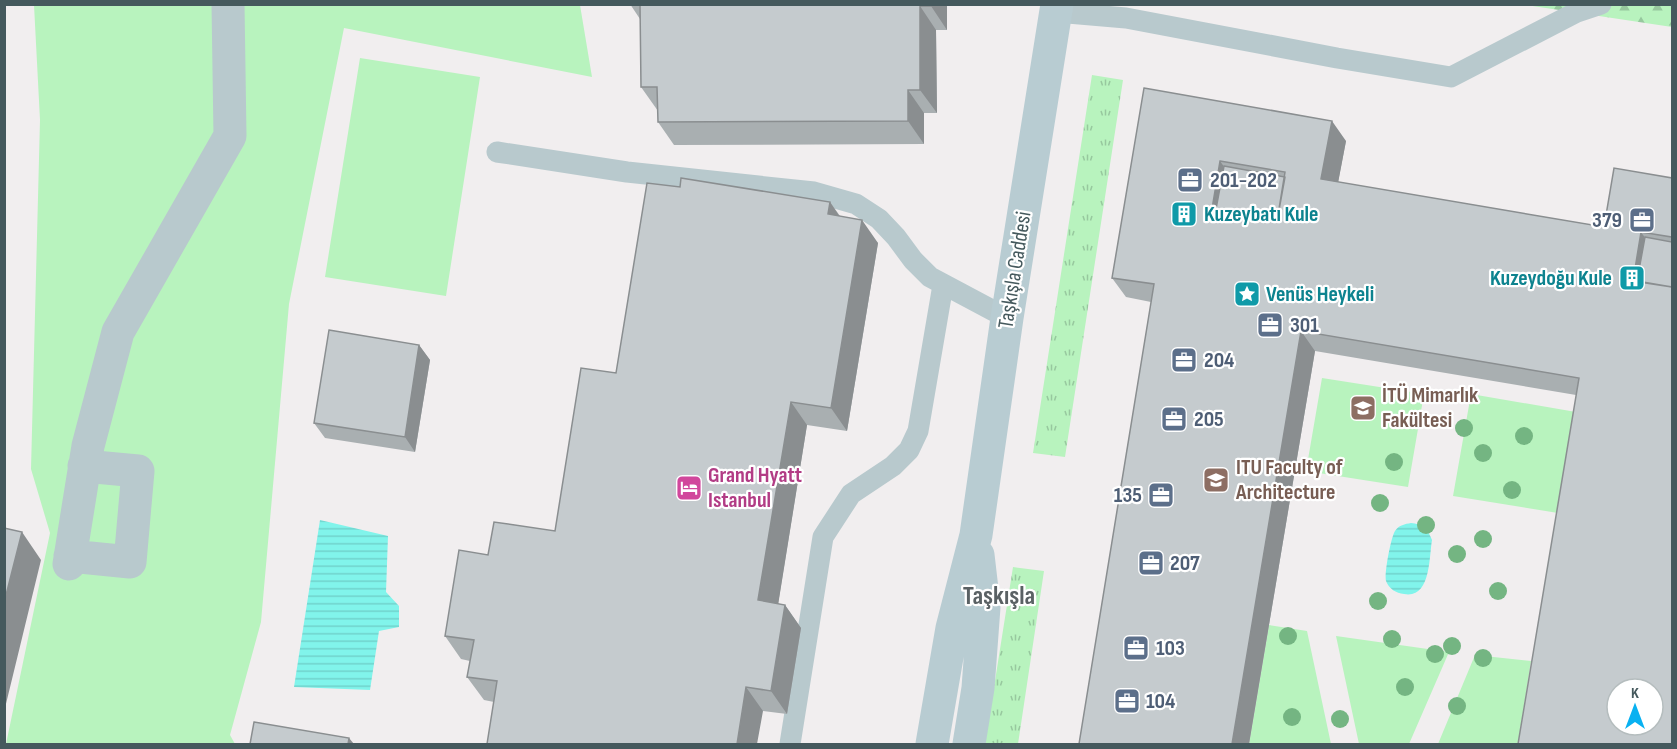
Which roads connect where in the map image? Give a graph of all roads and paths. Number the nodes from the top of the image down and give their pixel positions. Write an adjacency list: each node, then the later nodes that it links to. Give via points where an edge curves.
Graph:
1 (228, 4): 7 (street, via 230,136 118,332)
2 (1601, 4): 3 (lane, via 1576,12 1451,76)
3 (1057, 8): 6 (main road, Taşkışla Caddesi)
4 (497, 152): 5 (lane, via 627,172 814,192 856,204 879,219 913,260)
5 (943, 285): 6 (lane); 9 (lane, via 918,431 909,450 851,494 823,537)
6 (1007, 318): 8 (main road, Taşkışla Caddesi)
7 (84, 466): 7 (street, via 70,560 130,562 138,471)
8 (976, 535): 10 (main road, Taşkışla Caddesi, via 952,628); 11 (main road, Taşkışla Caddesi, via 984,607)
9 (789, 744)
10 (932, 744)
11 (969, 744)

